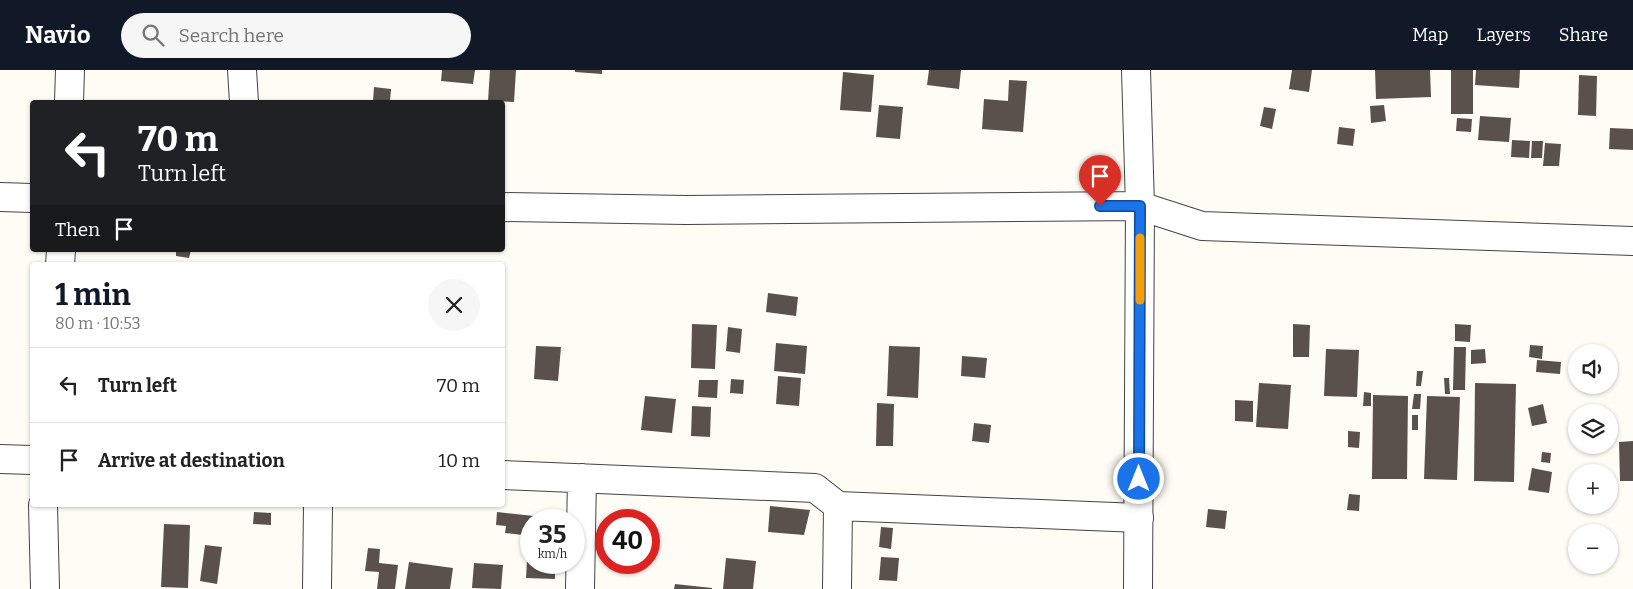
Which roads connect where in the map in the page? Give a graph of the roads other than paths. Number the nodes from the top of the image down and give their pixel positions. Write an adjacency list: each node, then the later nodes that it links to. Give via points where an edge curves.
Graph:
1 (70, 70): 4 (street)
2 (242, 70): 5 (street)
3 (1136, 70): 8 (street)
4 (69, 100)
5 (244, 100)
6 (0, 197): 7 (street)
7 (30, 198)
8 (1140, 206): 9 (street, via 686,210); 10 (street, via 1202,226); 18 (street)
9 (505, 207)
10 (1633, 242)
11 (0, 459): 12 (street)
12 (30, 460)
13 (505, 476): 14 (street)
14 (582, 478): 15 (street, via 815,488); 21 (street)
15 (838, 506): 18 (street); 22 (street)
16 (43, 507): 19 (street)
17 (318, 507): 20 (street)
18 (1139, 518): 23 (street)
19 (45, 589)
20 (317, 589)
21 (580, 589)
22 (837, 589)
23 (1138, 589)

